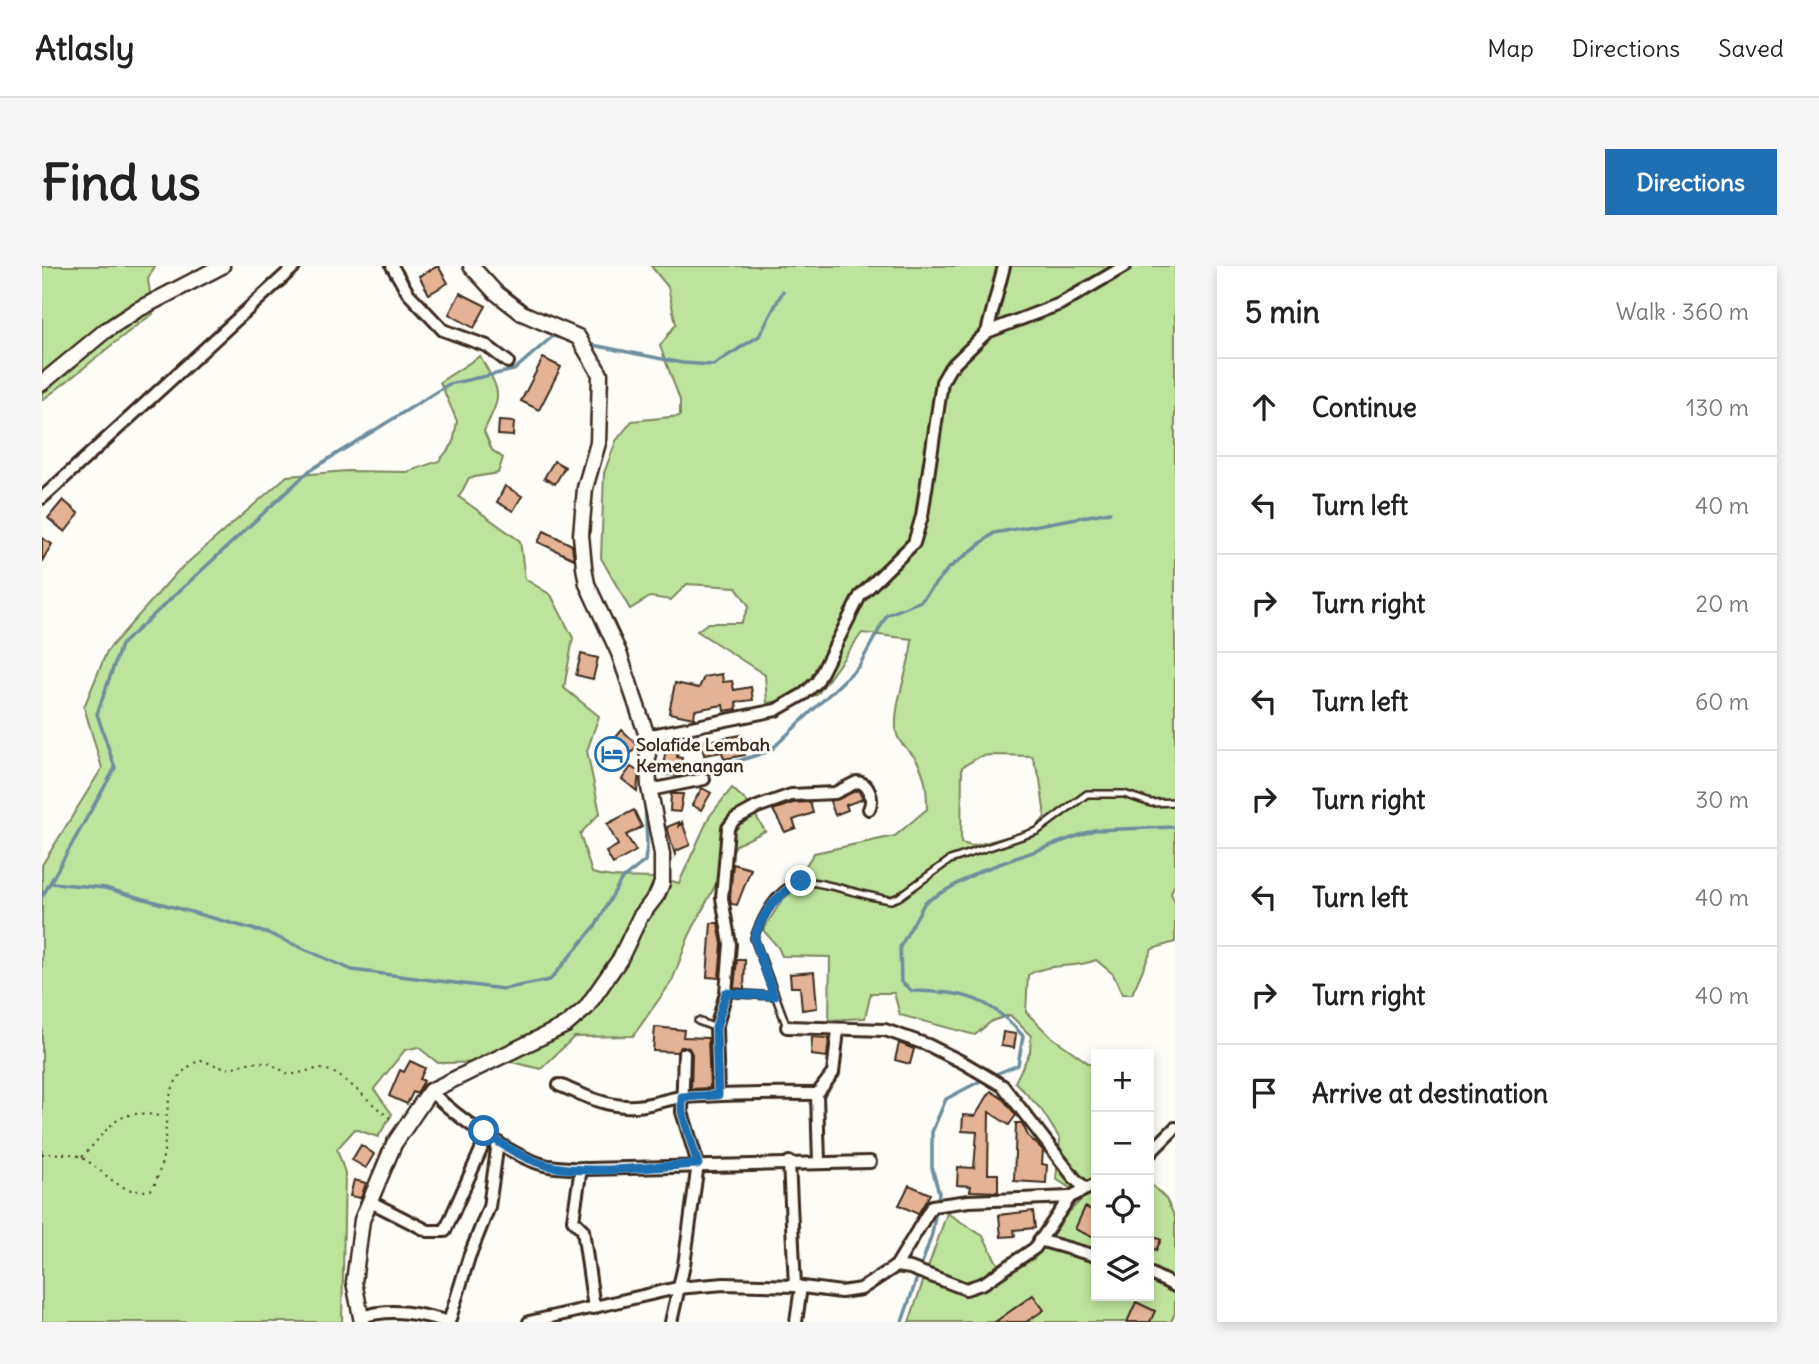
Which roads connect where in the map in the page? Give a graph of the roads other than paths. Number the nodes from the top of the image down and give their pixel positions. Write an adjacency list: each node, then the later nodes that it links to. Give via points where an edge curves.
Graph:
1 (222, 266): 9 (street, via 116,324)
2 (295, 266): 10 (street)
3 (392, 266): 8 (street, via 408,293 443,330 487,346)
4 (471, 266): 11 (street, via 522,313 578,337 600,374 598,443 584,488 584,566)
5 (1004, 266): 7 (street)
6 (1125, 266): 7 (street, via 1060,304)
7 (986, 332): 11 (street, via 942,382 914,543 860,596 817,682 776,710)
8 (508, 362)
9 (42, 383)
10 (42, 498)
11 (647, 736): 13 (street)
12 (704, 779): 13 (street)
13 (649, 786): 24 (street, via 662,854 662,883 600,990 566,1025)
14 (1175, 802): 17 (lane, via 1087,794 1037,831 950,860 891,900 801,881 783,891 768,908 754,938)
15 (869, 809): 16 (street, via 870,794 857,782 835,793 791,795 757,807 728,828 722,882 730,944)
16 (726, 993): 17 (lane); 20 (street)
17 (774, 996): 19 (lane)
18 (698, 1021): 20 (lane)
19 (787, 1027): 21 (street)
20 (716, 1028): 26 (street)
21 (838, 1030): 25 (street, via 833,1073); 37 (street, via 885,1030 909,1037 1003,1086 1075,1179)
22 (684, 1054): 27 (street)
23 (559, 1085): 27 (street, via 623,1106)
24 (430, 1091): 29 (street, via 452,1112); 39 (street, via 394,1144)
25 (817, 1094): 26 (street); 33 (street)
26 (718, 1095): 27 (street)
27 (682, 1097): 35 (street)
28 (1175, 1128): 31 (street)
29 (488, 1134): 30 (street); 39 (street, via 445,1231 428,1231)
30 (498, 1142): 36 (street, via 548,1166); 49 (street, via 489,1207)
31 (1154, 1149)
32 (789, 1162): 33 (street); 35 (street); 45 (street)
33 (819, 1163): 34 (street)
34 (870, 1163)
35 (698, 1164): 36 (street); 46 (street)
36 (581, 1168): 47 (street, via 573,1220 583,1230)
37 (1091, 1187): 38 (street)
38 (1070, 1197): 40 (street); 42 (street, via 937,1206)
39 (370, 1202): 48 (street, via 362,1220 354,1282)
40 (1039, 1241): 41 (street); 42 (street, via 994,1276 966,1289)
41 (1091, 1255)
42 (896, 1266): 45 (street, via 861,1289 841,1292)
43 (1154, 1276): 44 (street)
44 (1175, 1286)
45 (798, 1287): 46 (street, via 724,1284); 52 (street)
46 (677, 1288): 47 (street); 51 (street)
47 (594, 1308): 50 (street)
48 (362, 1320): 49 (street, via 390,1311)
49 (449, 1322)
50 (529, 1322)
51 (671, 1322)
52 (796, 1322)

